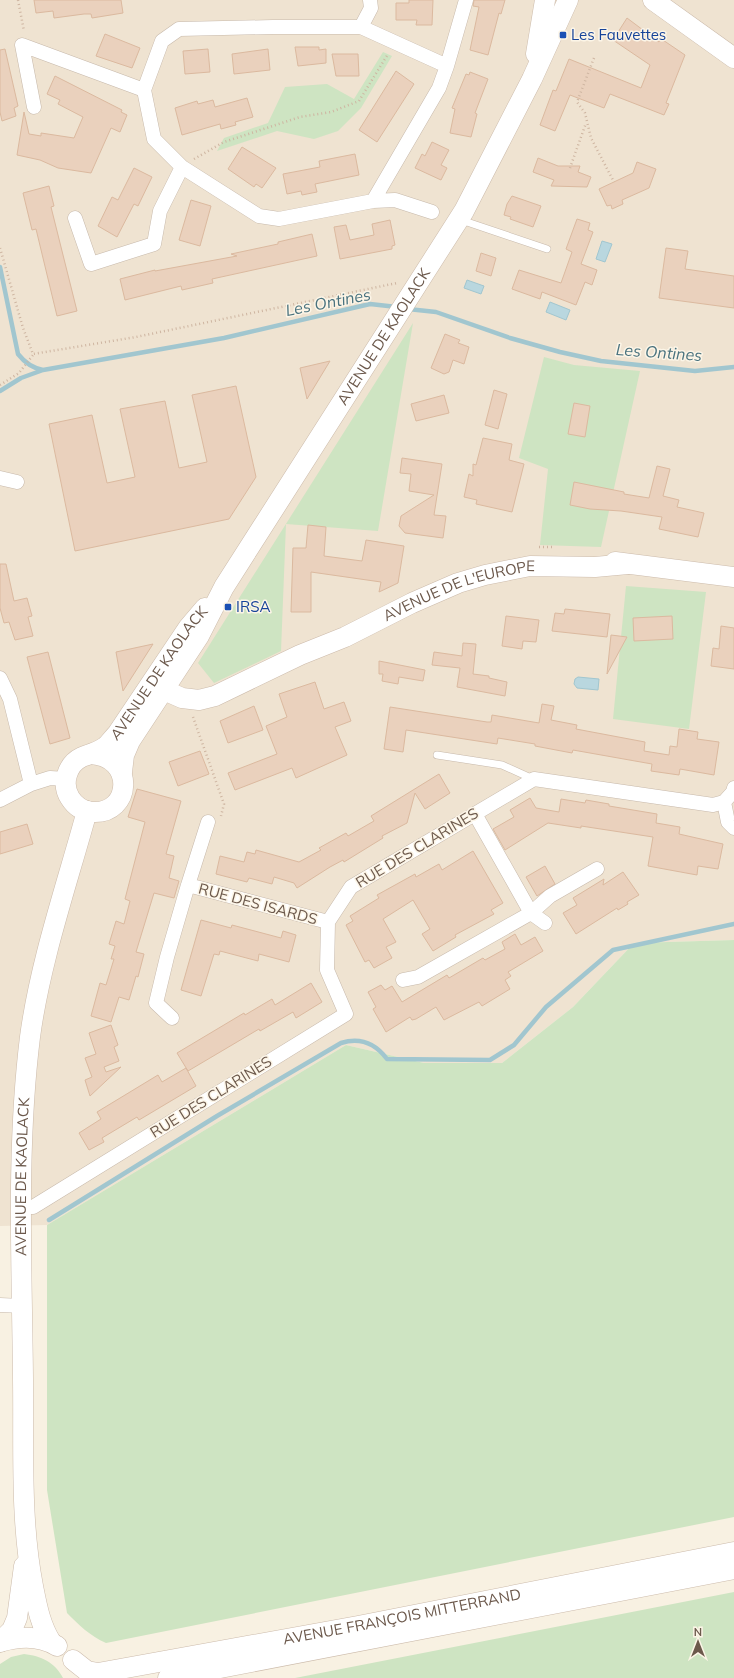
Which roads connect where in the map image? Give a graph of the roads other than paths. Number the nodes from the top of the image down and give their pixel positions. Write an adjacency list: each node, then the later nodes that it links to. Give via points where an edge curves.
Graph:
1 (370, 0): 6 (street, via 371,8)
2 (466, 0): 8 (street)
3 (545, 0): 9 (street, AVENUE DE KAOLACK)
4 (568, 0): 9 (street, AVENUE DE KAOLACK)
5 (653, 0): 7 (street)
6 (361, 27): 8 (street); 10 (street, via 179,30 162,41)
7 (734, 58)
8 (447, 66): 13 (street, via 439,88)
9 (532, 79): 16 (street, AVENUE DE KAOLACK)
10 (144, 90): 11 (street, via 24,40); 12 (street, via 154,139)
11 (34, 107)
12 (182, 167): 13 (street, via 259,216 279,219); 15 (street, via 160,211 154,244 91,264)
13 (373, 201): 14 (street, via 395,200)
14 (432, 212)
15 (75, 218)
16 (458, 219): 17 (lane); 21 (street, AVENUE DE KAOLACK)
17 (547, 249)
18 (0, 478): 19 (street)
19 (17, 482)
20 (734, 577): 23 (street, AVENUE DE L'EUROPE, via 628,564 594,557 550,555 506,560 481,565 407,593 340,629 300,655 215,696 199,700 182,698)
21 (224, 587): 23 (street, AVENUE DE KAOLACK, via 199,636); 24 (street, AVENUE DE KAOLACK, via 188,628)
22 (0, 678): 30 (street, via 10,699)
23 (164, 690): 24 (street); 27 (street, AVENUE DE KAOLACK, via 130,741 124,755)
24 (134, 709): 25 (street, AVENUE DE KAOLACK, via 104,748)
25 (90, 754): 27 (street, AVENUE DE KAOLACK, via 100,754 109,758); 28 (street, AVENUE DE KAOLACK, via 74,763 68,770)
26 (437, 755): 29 (lane, via 502,765)
27 (122, 772): 34 (street, AVENUE DE KAOLACK, via 123,790 113,806 105,810)
28 (66, 779): 30 (street, via 50,778); 34 (street, via 68,796 73,803)
29 (534, 779): 33 (street, via 713,806); 35 (street, RUE DES CLARINES)
30 (31, 784): 32 (street)
31 (734, 788): 33 (street)
32 (0, 800)
33 (724, 802): 37 (street, via 728,822)
34 (87, 811): 45 (street, AVENUE DE KAOLACK, via 41,978 30,1036 23,1139)
35 (475, 814): 40 (street); 41 (street, RUE DES CLARINES, via 351,887)
36 (208, 822): 39 (street)
37 (734, 828)
38 (597, 869): 40 (street, via 550,896)
39 (188, 885): 41 (street, RUE DES ISARDS); 44 (street, RUE DES ISARDS, via 156,1003)
40 (531, 913): 42 (street); 43 (street, via 418,977)
41 (328, 922): 45 (street, RUE DES CLARINES, via 328,970 346,1014 33,1207)
42 (545, 923)
43 (403, 980)
44 (172, 1018)
45 (22, 1207): 47 (street, AVENUE DE KAOLACK)
46 (0, 1305): 47 (street)
47 (22, 1306): 48 (street, AVENUE DE KAOLACK)
48 (26, 1550): 51 (street, AVENUE DE KAOLACK, via 17,1618 12,1630); 52 (street, AVENUE DE KAOLACK, via 39,1618)
49 (734, 1552): 53 (street, AVENUE FRANÇOIS MITTERRAND, via 358,1626 98,1673 87,1671)
50 (734, 1569): 55 (street, AVENUE FRANÇOIS MITTERRAND)
51 (0, 1642): 52 (street, via 17,1637 34,1637)
52 (51, 1642): 53 (street, AVENUE FRANÇOIS MITTERRAND)
53 (73, 1660): 54 (street)
54 (82, 1678)
55 (168, 1678)

